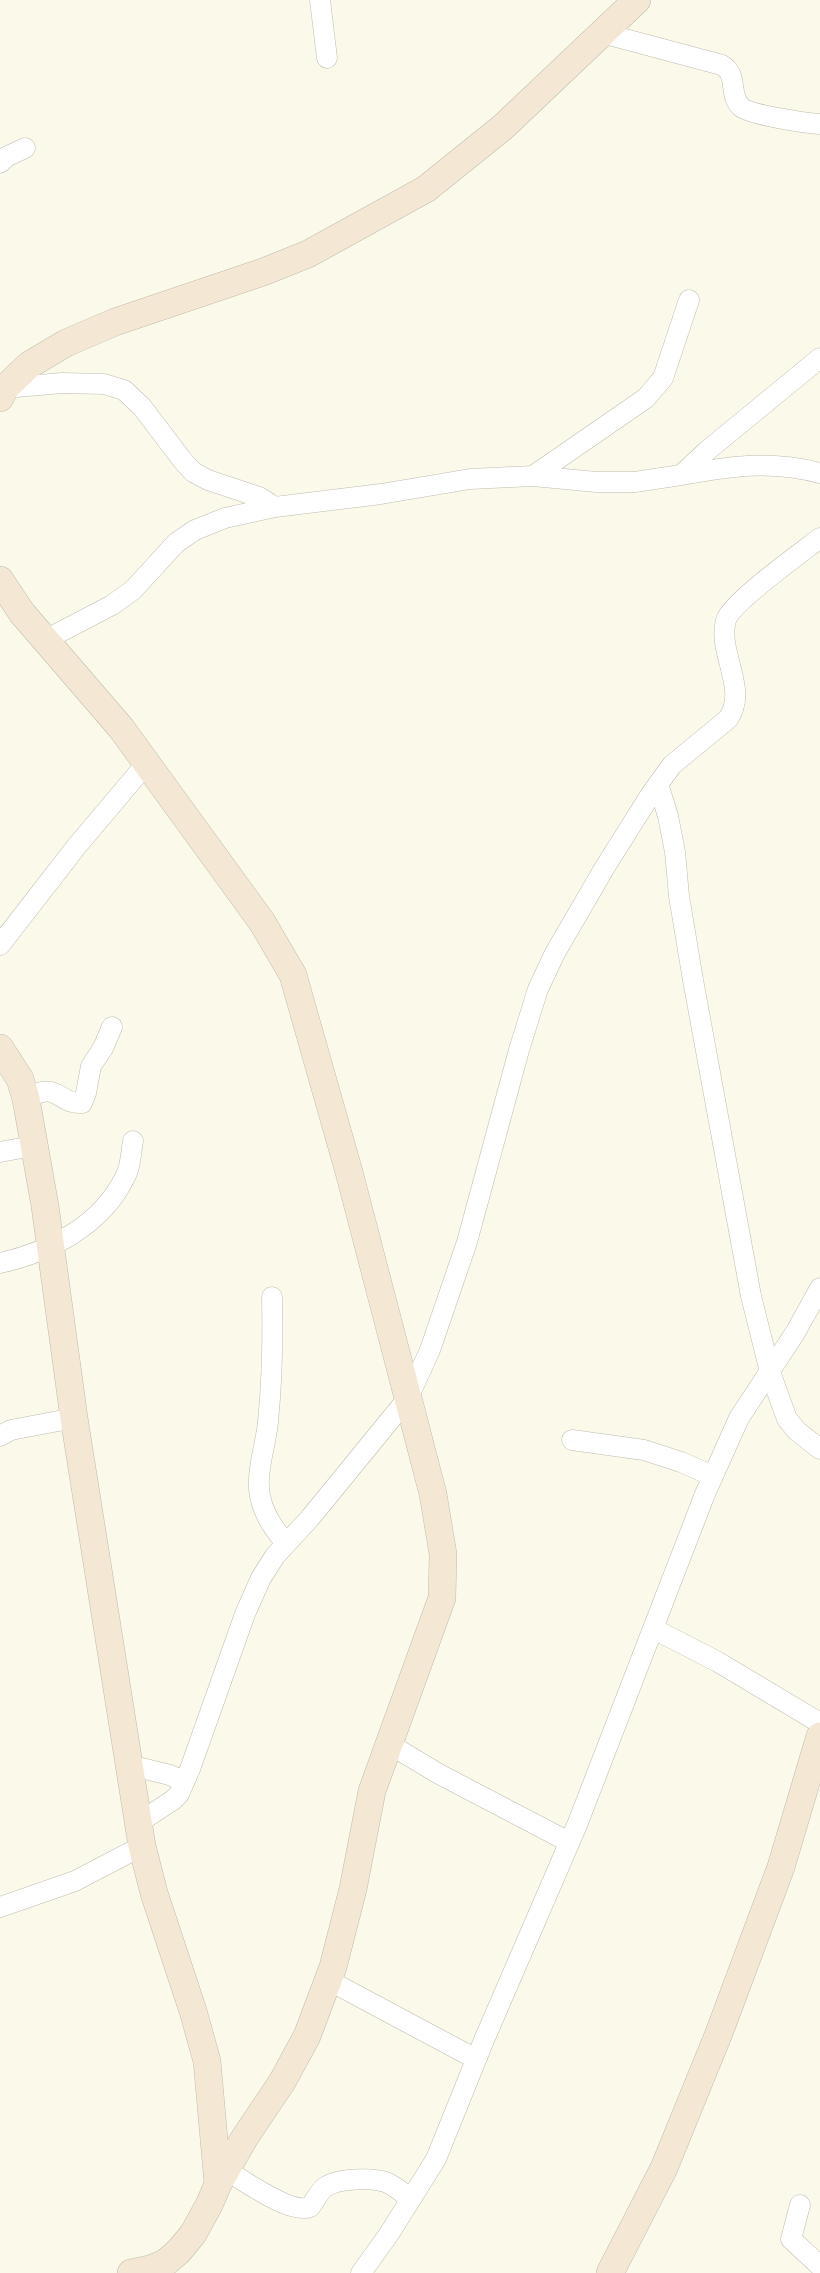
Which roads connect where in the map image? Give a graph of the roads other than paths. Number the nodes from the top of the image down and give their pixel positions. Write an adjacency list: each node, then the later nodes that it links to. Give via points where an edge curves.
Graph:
1 (320, 0): 4 (street)
2 (637, 0): 3 (street)
3 (602, 33): 5 (street, via 722,65 732,74 741,107 751,113); 10 (street, via 503,127 426,189 308,254 66,343 29,365)
4 (327, 58)
5 (820, 124)
6 (25, 148): 7 (street)
7 (0, 163)
8 (689, 300): 13 (street, via 663,378 654,389)
9 (820, 358): 12 (street)
10 (3, 393): 14 (street, via 62,383 104,384 124,390 193,472)
11 (820, 473): 12 (street, via 765,464)
12 (681, 475): 13 (street, via 626,482)
13 (533, 476): 14 (street, via 470,479)
14 (275, 507): 17 (street, via 225,518 195,530 176,543 133,590)
15 (820, 538): 19 (street, via 742,601 726,619 735,710 672,765)
16 (0, 580): 17 (street, via 22,613)
17 (47, 639): 18 (street)
18 (146, 764): 20 (street); 32 (street, via 262,922 293,975)
19 (658, 784): 31 (street, via 668,816 693,980 751,1296); 32 (street, via 555,952 538,989 467,1242 430,1350)
20 (0, 945)
21 (112, 1027): 23 (street, via 91,1066 82,1103 74,1104 57,1092 46,1091)
22 (0, 1048): 23 (street, via 20,1079)
23 (26, 1099): 25 (street)
24 (133, 1141): 27 (street, via 127,1174 116,1194 88,1223)
25 (33, 1146): 26 (street); 27 (street)
26 (0, 1152)
27 (50, 1246): 28 (street); 33 (street)
28 (0, 1263)
29 (820, 1288): 31 (street)
30 (272, 1297): 38 (street, via 269,1413 260,1468 260,1499)
31 (770, 1372): 36 (street, via 786,1419); 37 (street, via 740,1418)
32 (408, 1398): 38 (street); 42 (street, via 433,1494 443,1554 442,1598)
33 (74, 1418): 34 (street, via 11,1430); 43 (street)
34 (0, 1436)
35 (572, 1440): 37 (street, via 644,1450)
36 (820, 1449)
37 (713, 1476): 39 (street)
38 (286, 1544): 44 (street, via 261,1578 245,1614)
39 (654, 1629): 40 (street); 46 (street)
40 (820, 1723)
41 (820, 1736): 56 (street, via 781,1866 719,2033 664,2168)
42 (389, 1744): 46 (street); 48 (street, via 372,1791 353,1889)
43 (129, 1765): 44 (street); 45 (street)
44 (184, 1782): 45 (street, via 173,1800)
45 (140, 1835): 47 (street, via 75,1881); 50 (street, via 154,1893 207,2061)
46 (569, 1842): 49 (street)
47 (0, 1906)
48 (328, 1980): 49 (street); 50 (street, via 307,2036)
49 (476, 2059): 51 (street, via 436,2159)
50 (222, 2177): 51 (street, via 299,2209 310,2207 322,2189 339,2181 389,2183); 54 (street, via 193,2234 179,2251 165,2263)
51 (411, 2199): 55 (street)
52 (800, 2205): 53 (street, via 791,2239)
53 (820, 2266)
54 (131, 2273)
55 (361, 2273)
56 (610, 2273)

